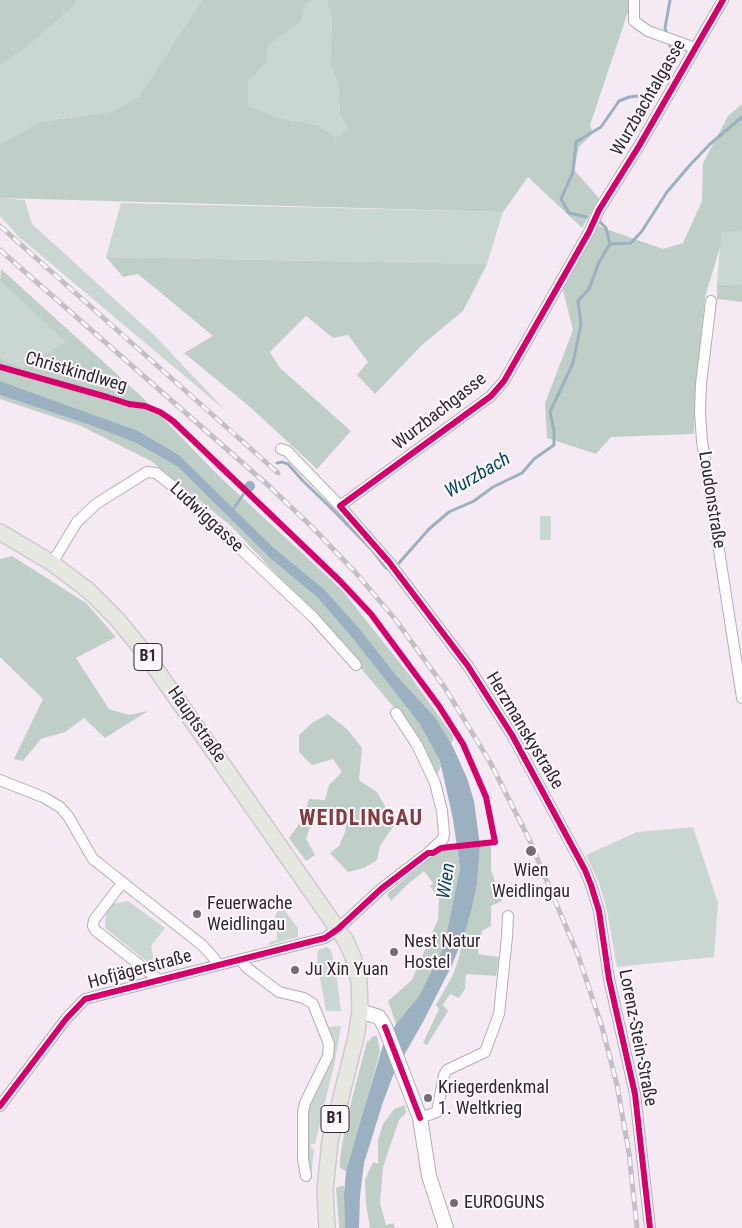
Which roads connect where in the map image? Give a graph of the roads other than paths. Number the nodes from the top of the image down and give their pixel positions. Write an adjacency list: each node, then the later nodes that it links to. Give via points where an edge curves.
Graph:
1 (634, 0): 3 (street, via 634,21 648,31)
2 (723, 0): 3 (street, Wurzbachtalgasse)
3 (695, 48): 4 (street, Wurzbachtalgasse)
4 (589, 232): 7 (street, Wurzbachgasse, via 504,381 491,396)
5 (711, 301): 11 (street, Loudonstraße, via 701,384 702,441)
6 (280, 449): 7 (street, via 287,451)
7 (340, 506): 14 (street, Herzmanskystraße, via 389,562 468,666 512,735)
8 (0, 532): 9 (main road, Hauptstraße / B1)
9 (52, 563): 10 (street, Ludwiggasse, via 77,522 96,504 147,472 156,473 314,618); 17 (main road, Hauptstraße / B1, via 95,596 144,652)
10 (356, 665)
11 (742, 698)
12 (396, 713): 17 (street, Hofjägerstraße, via 417,745 435,783 444,834 428,853 381,889)
13 (0, 780): 15 (street, via 60,807 93,859)
14 (578, 858): 27 (street, Lorenz-Stein-Straße, via 599,911 609,978 635,1094)
15 (122, 883): 19 (street, via 202,944); 20 (street, via 94,920 93,926)
16 (508, 916): 23 (street, via 499,1014 485,1052 447,1070 437,1112)
17 (338, 929): 18 (street, Hofjägerstraße, via 320,940); 21 (main road, B1, via 358,974)
18 (241, 959): 19 (street, Hofjägerstraße); 24 (street, via 246,967 279,992 310,1000 316,1007 329,1044 328,1056 304,1112)
19 (218, 965): 20 (street, Hofjägerstraße)
20 (159, 980): 22 (street, Hofjägerstraße, via 85,999)
21 (360, 1011): 23 (main road, via 379,1017 385,1027); 25 (main road, B1, via 328,1156 325,1190)
22 (0, 1106)
23 (420, 1118): 26 (main road, via 428,1171)
24 (306, 1176)
25 (327, 1228)
26 (446, 1228)
27 (650, 1228)

